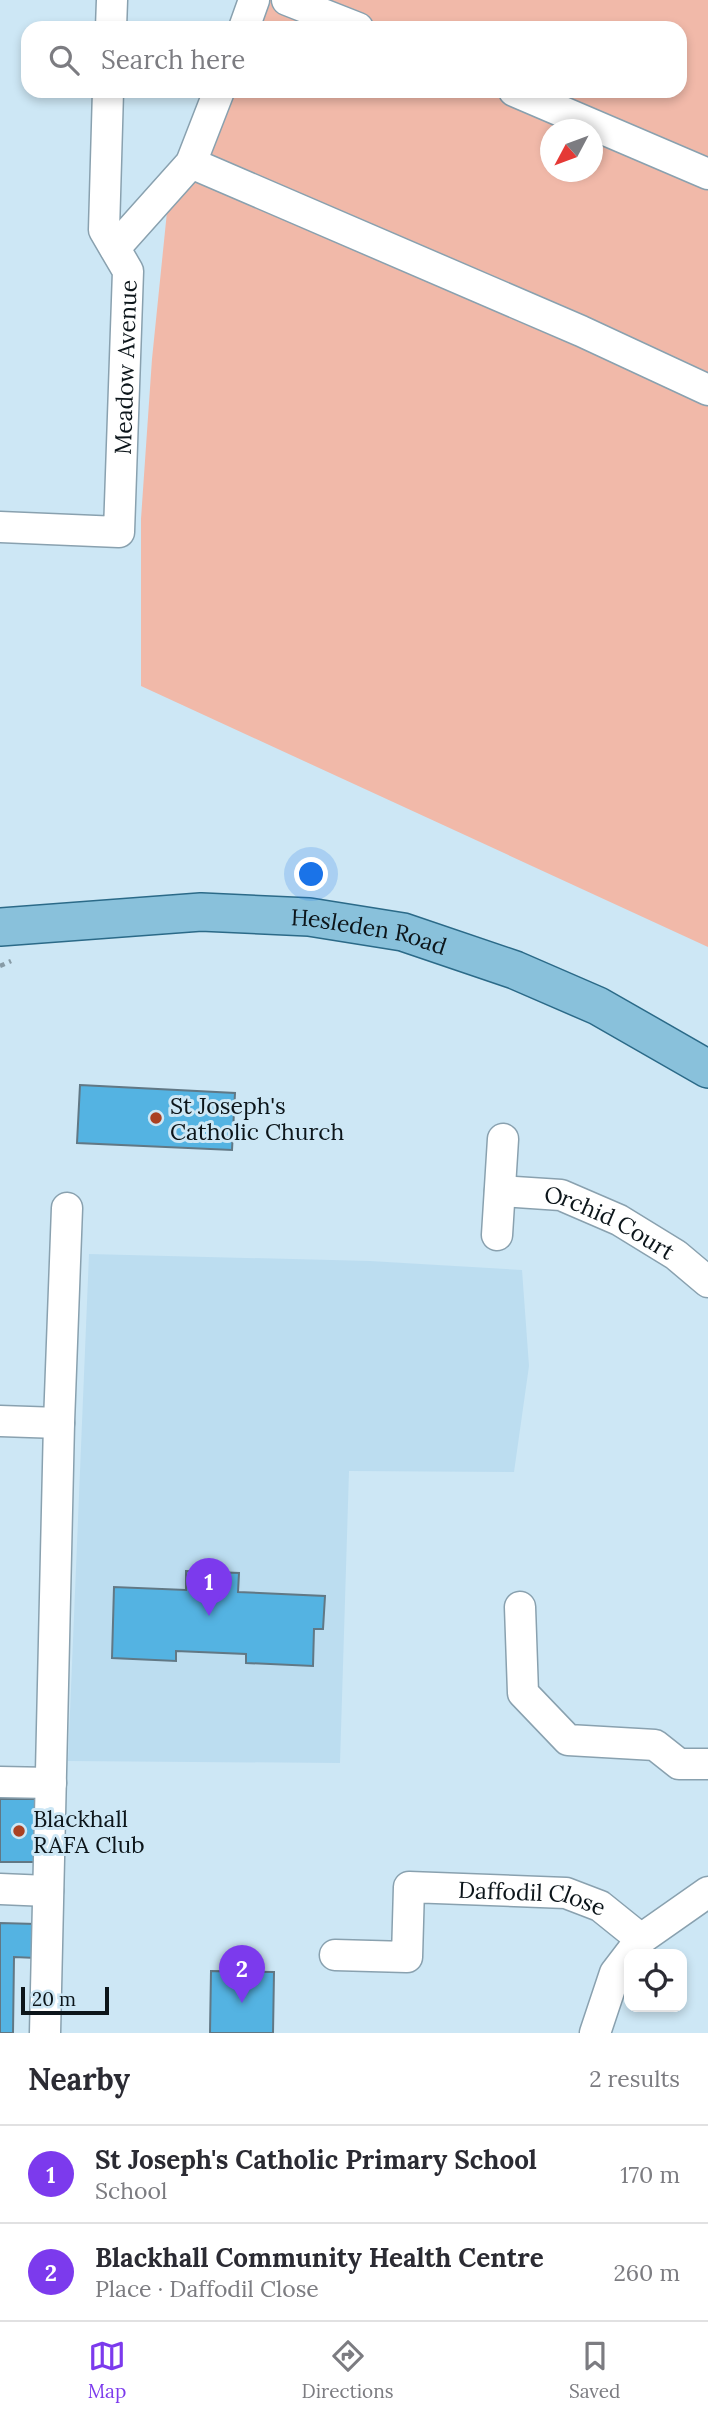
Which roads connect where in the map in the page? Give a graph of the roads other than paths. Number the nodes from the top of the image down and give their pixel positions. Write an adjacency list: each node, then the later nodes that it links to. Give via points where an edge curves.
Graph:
1 (112, 0): 4 (street)
2 (254, 0): 5 (street)
3 (287, 0): 6 (street)
4 (111, 21)
5 (246, 21)
6 (340, 21)
7 (108, 98): 12 (street, Meadow Avenue, via 104,230)
8 (216, 98): 10 (street)
9 (530, 98): 11 (street)
10 (191, 163): 12 (street); 13 (street)
11 (708, 174)
12 (115, 248): 14 (street, Meadow Avenue, via 128,271 119,532)
13 (708, 390)
14 (0, 527)
15 (0, 927): 16 (main road, Hesleden Road, via 201,912 309,917 403,932 515,970 598,1006)
16 (708, 1069)
17 (503, 1139): 18 (street)
18 (500, 1191): 20 (street); 21 (street, Orchid Court, via 561,1195 620,1220 676,1255)
19 (67, 1208): 23 (street)
20 (497, 1234)
21 (708, 1282)
22 (0, 1420): 23 (street)
23 (59, 1423): 27 (street)
24 (520, 1607): 25 (street, via 523,1693 568,1740 655,1745 679,1764)
25 (708, 1765)
26 (0, 1782): 27 (street)
27 (51, 1783): 29 (street)
28 (0, 1889): 29 (street)
29 (48, 1891): 33 (street)
30 (708, 1892): 31 (street)
31 (641, 1939): 32 (street, Daffodil Close, via 600,1906 566,1894 409,1887 407,1957); 34 (street, via 615,1973)
32 (335, 1955)
33 (45, 2033)
34 (595, 2033)

